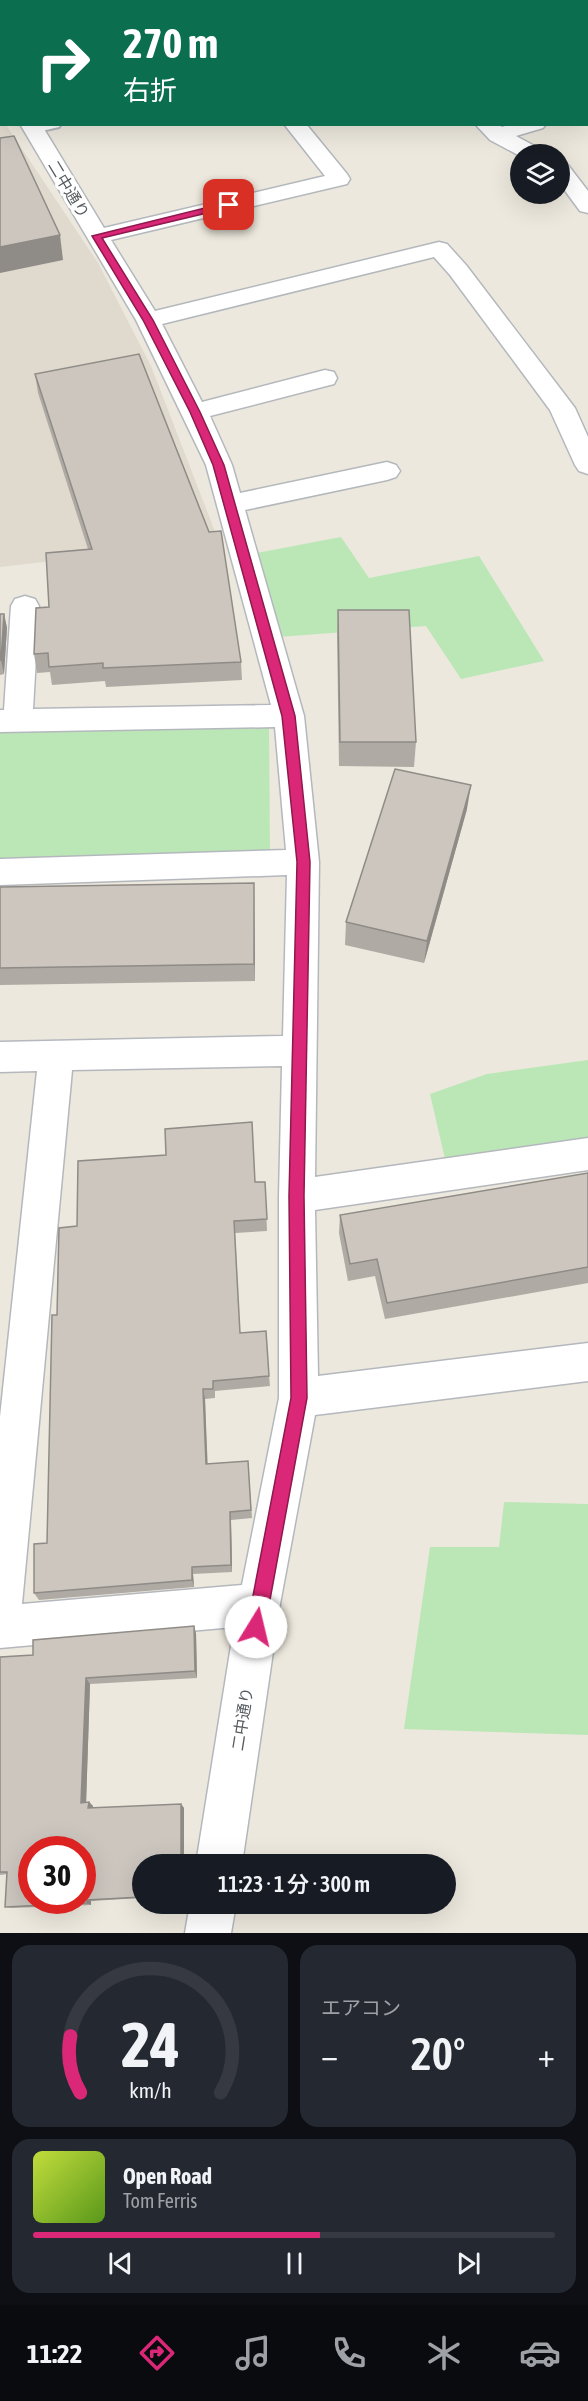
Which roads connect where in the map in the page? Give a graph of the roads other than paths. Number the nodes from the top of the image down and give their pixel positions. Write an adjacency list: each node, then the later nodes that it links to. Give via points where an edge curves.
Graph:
1 (39, 126): 8 (street, 二中通り)
2 (296, 126): 8 (street, via 339,179)
3 (521, 126): 4 (street)
4 (491, 130): 5 (street)
5 (515, 144)
6 (570, 183): 7 (street)
7 (588, 206)
8 (97, 236): 9 (street, 二中通り)
9 (148, 320): 11 (street, 二中通り); 12 (street, via 439,249 562,408)
10 (325, 378): 11 (street)
11 (195, 412): 14 (street, 二中通り, via 219,465)
12 (588, 465)
13 (387, 471): 14 (street)
14 (231, 504): 16 (street, 二中通り)
15 (25, 606): 17 (street)
16 (288, 716): 17 (street); 18 (street, 二中通り)
17 (9, 721)
18 (303, 862): 19 (street); 20 (street, 二中通り)
19 (0, 872)
20 (300, 1051): 22 (street); 24 (street, 二中通り)
21 (0, 1057): 22 (street)
22 (56, 1057): 28 (street)
23 (588, 1154): 24 (street)
24 (297, 1196): 26 (street, 二中通り)
25 (588, 1362): 26 (street)
26 (299, 1398): 27 (street, 二中通り)
27 (259, 1604): 29 (street); 30 (street, 二中通り)
28 (0, 1612)
29 (0, 1627)
30 (221, 1854)
31 (211, 1914): 32 (street)
32 (208, 1933)

